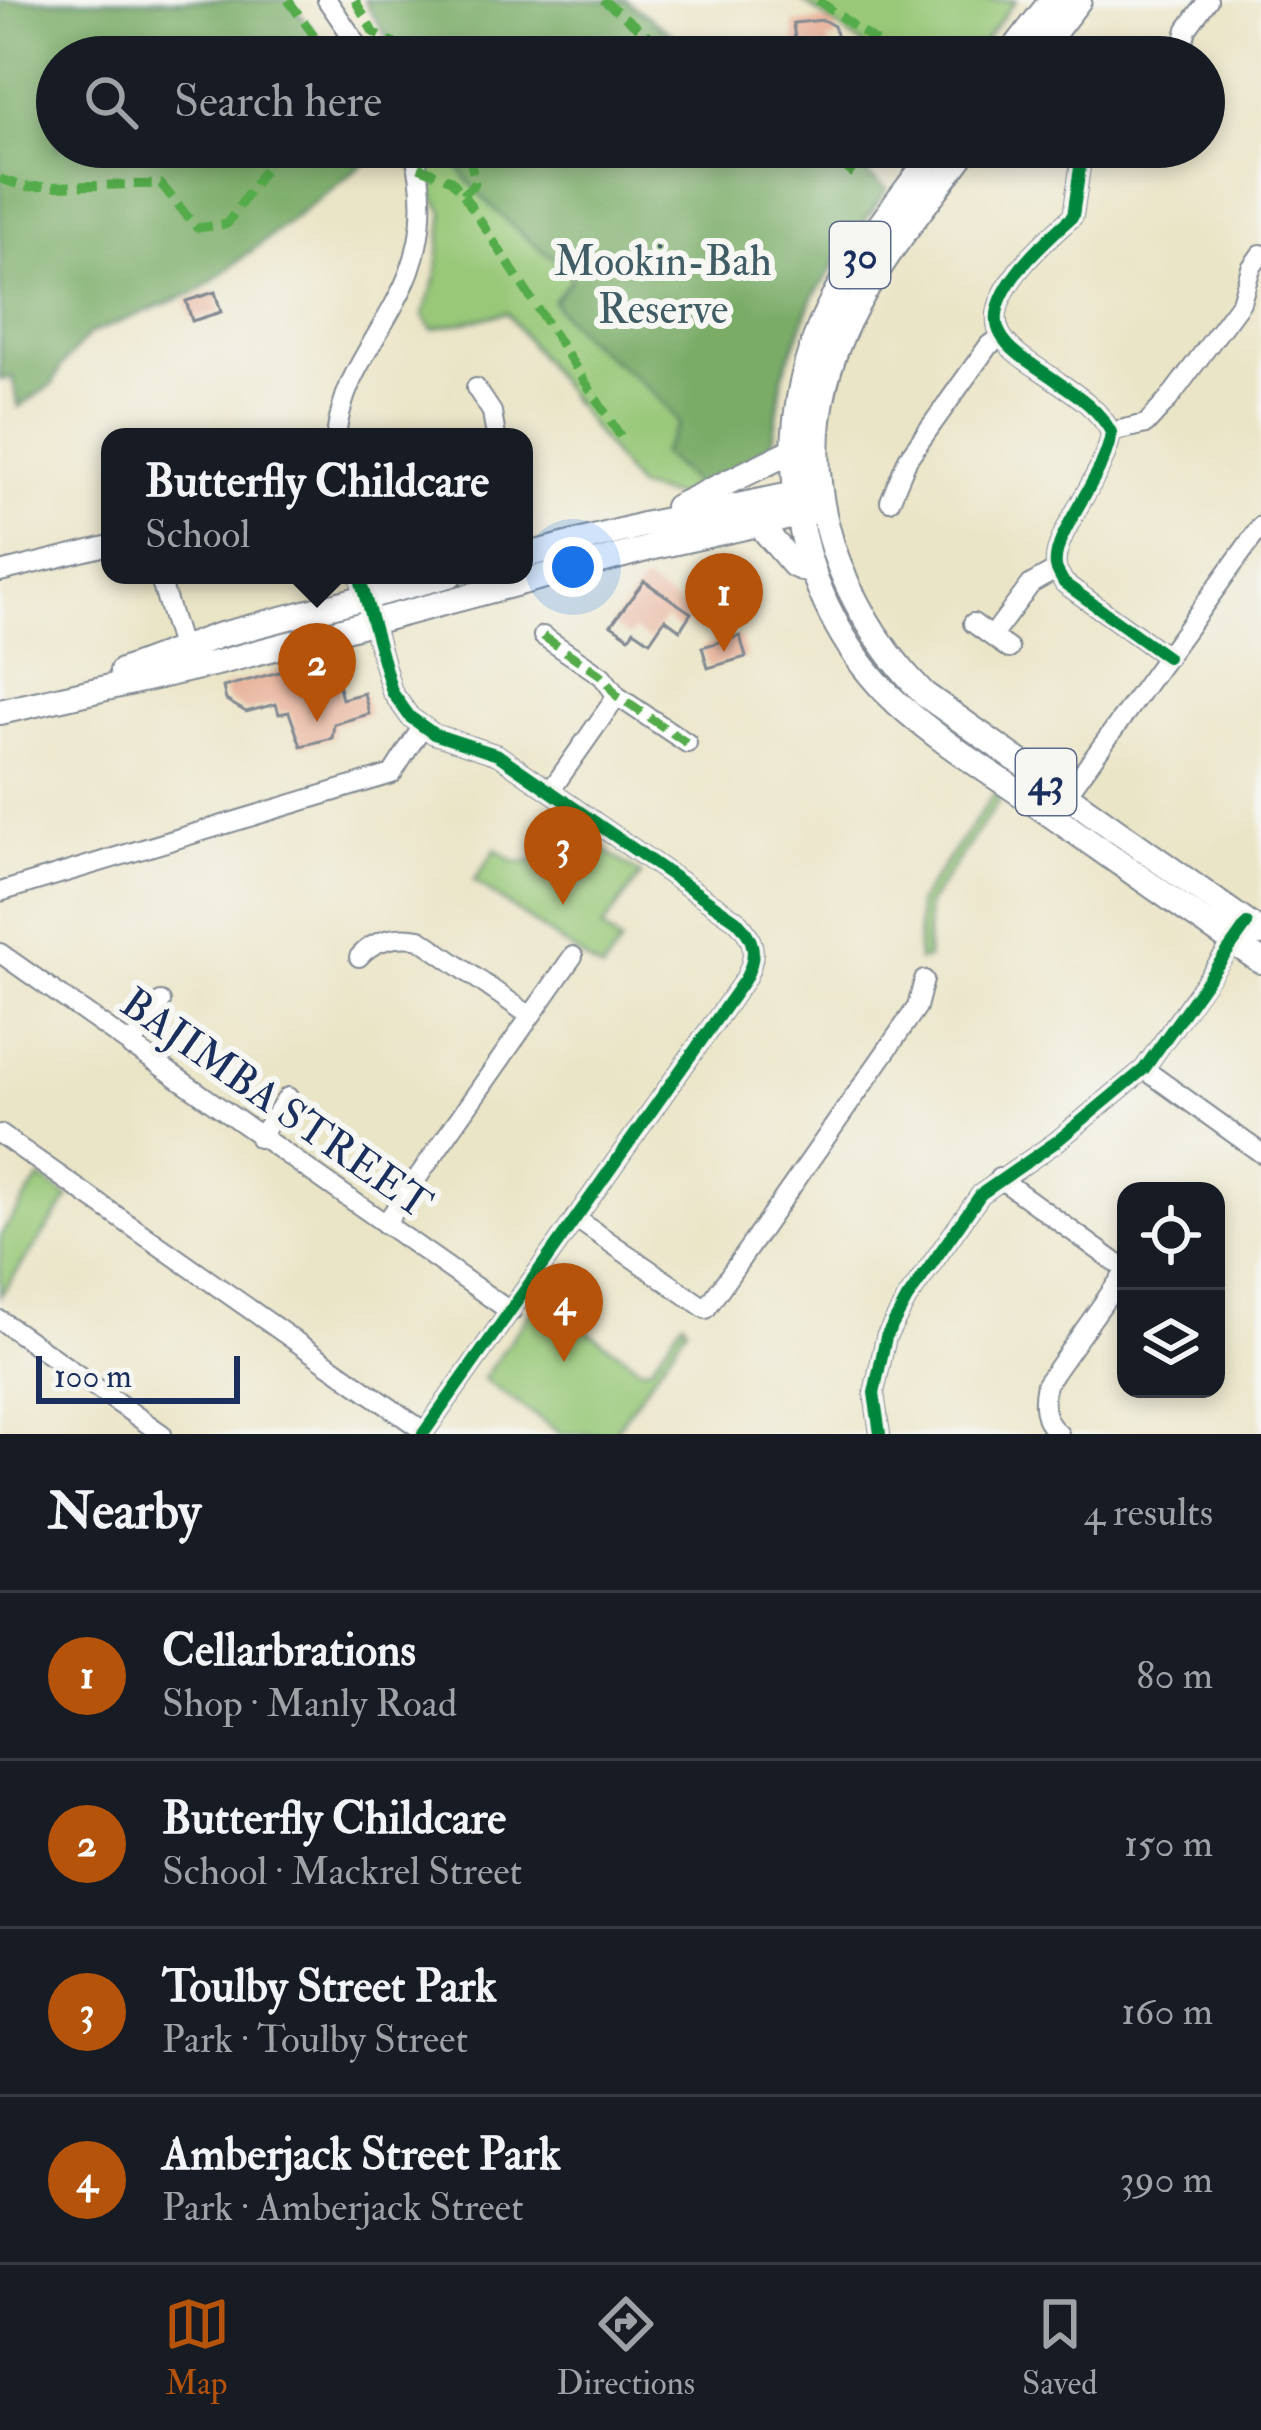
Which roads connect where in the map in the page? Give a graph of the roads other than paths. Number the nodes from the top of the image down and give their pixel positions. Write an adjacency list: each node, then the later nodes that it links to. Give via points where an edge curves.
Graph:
1 (327, 0): 5 (street)
2 (1052, 0): 6 (main road)
3 (1078, 0): 7 (main road)
4 (1208, 0): 8 (street)
5 (352, 36)
6 (1024, 36)
7 (1051, 36)
8 (1185, 36)
9 (417, 168): 16 (street, via 424,200 416,253 353,370)
10 (923, 168): 19 (main road, 30, via 822,320 804,375)
11 (953, 168): 21 (main road, 30, via 845,327)
12 (1080, 168): 14 (street, via 1073,216 1042,241 999,301)
13 (1261, 254): 18 (street, via 1241,302 1168,400 1146,424)
14 (1002, 338): 18 (street); 20 (street, via 988,345 908,458)
15 (476, 388): 17 (street)
16 (337, 428)
17 (495, 428)
18 (1111, 432): 28 (street)
19 (794, 450): 21 (main road, 43); 23 (main road)
20 (890, 501)
21 (809, 502): 22 (main road); 23 (main road); 30 (main road, 43); 47 (main road, 43, via 861,617 893,662)
22 (758, 523): 27 (main road); 30 (main road, via 794,565)
23 (643, 525): 26 (main road)
24 (1258, 537): 40 (street)
25 (101, 547): 29 (street)
26 (533, 554)
27 (533, 566)
28 (1056, 570): 37 (street, via 1030,584); 40 (street)
29 (0, 572)
30 (814, 573): 47 (main road, 43, via 848,642 895,701)
31 (162, 584): 38 (street)
32 (416, 584): 34 (main road)
33 (438, 584): 34 (main road)
34 (364, 598): 38 (main road); 41 (main road, via 221,662); 44 (street, via 392,692)
35 (973, 623): 37 (street)
36 (543, 636): 42 (street, via 602,676)
37 (992, 636): 39 (street)
38 (181, 646): 41 (main road)
39 (1009, 649)
40 (1167, 657): 47 (street)
41 (65, 695): 43 (main road)
42 (617, 696): 45 (street); 46 (street)
43 (0, 712)
44 (422, 727): 46 (street, via 498,755); 48 (street, via 392,774)
45 (687, 743)
46 (550, 790): 64 (street, via 736,920 755,951 745,979)
47 (1059, 806): 49 (main road, 43)
48 (0, 892)
49 (1247, 934): 53 (main road, 43); 58 (street)
50 (0, 953): 57 (street, BAJIMBA STREET)
51 (572, 956): 56 (street)
52 (359, 957): 56 (street, via 369,946 420,939)
53 (1261, 961)
54 (924, 980): 64 (street, via 917,1007 706,1309)
55 (161, 1002): 57 (street)
56 (530, 1015): 65 (street)
57 (131, 1047): 61 (street, BAJIMBA STREET)
58 (1144, 1069): 62 (street); 63 (street)
59 (288, 1096): 61 (street)
60 (0, 1134): 70 (street)
61 (259, 1138): 65 (street, BAJIMBA STREET)
62 (1261, 1154)
63 (1000, 1178): 66 (street); 72 (street, via 886,1337 874,1393)
64 (575, 1219): 68 (street)
65 (385, 1224): 68 (street, BAJIMBA STREET)
66 (1117, 1264)
67 (1117, 1284): 73 (street, via 1046,1384 1045,1415)
68 (511, 1312): 70 (street)
69 (0, 1320): 71 (street)
70 (424, 1433)
71 (162, 1434)
72 (880, 1434)
73 (1059, 1434)

